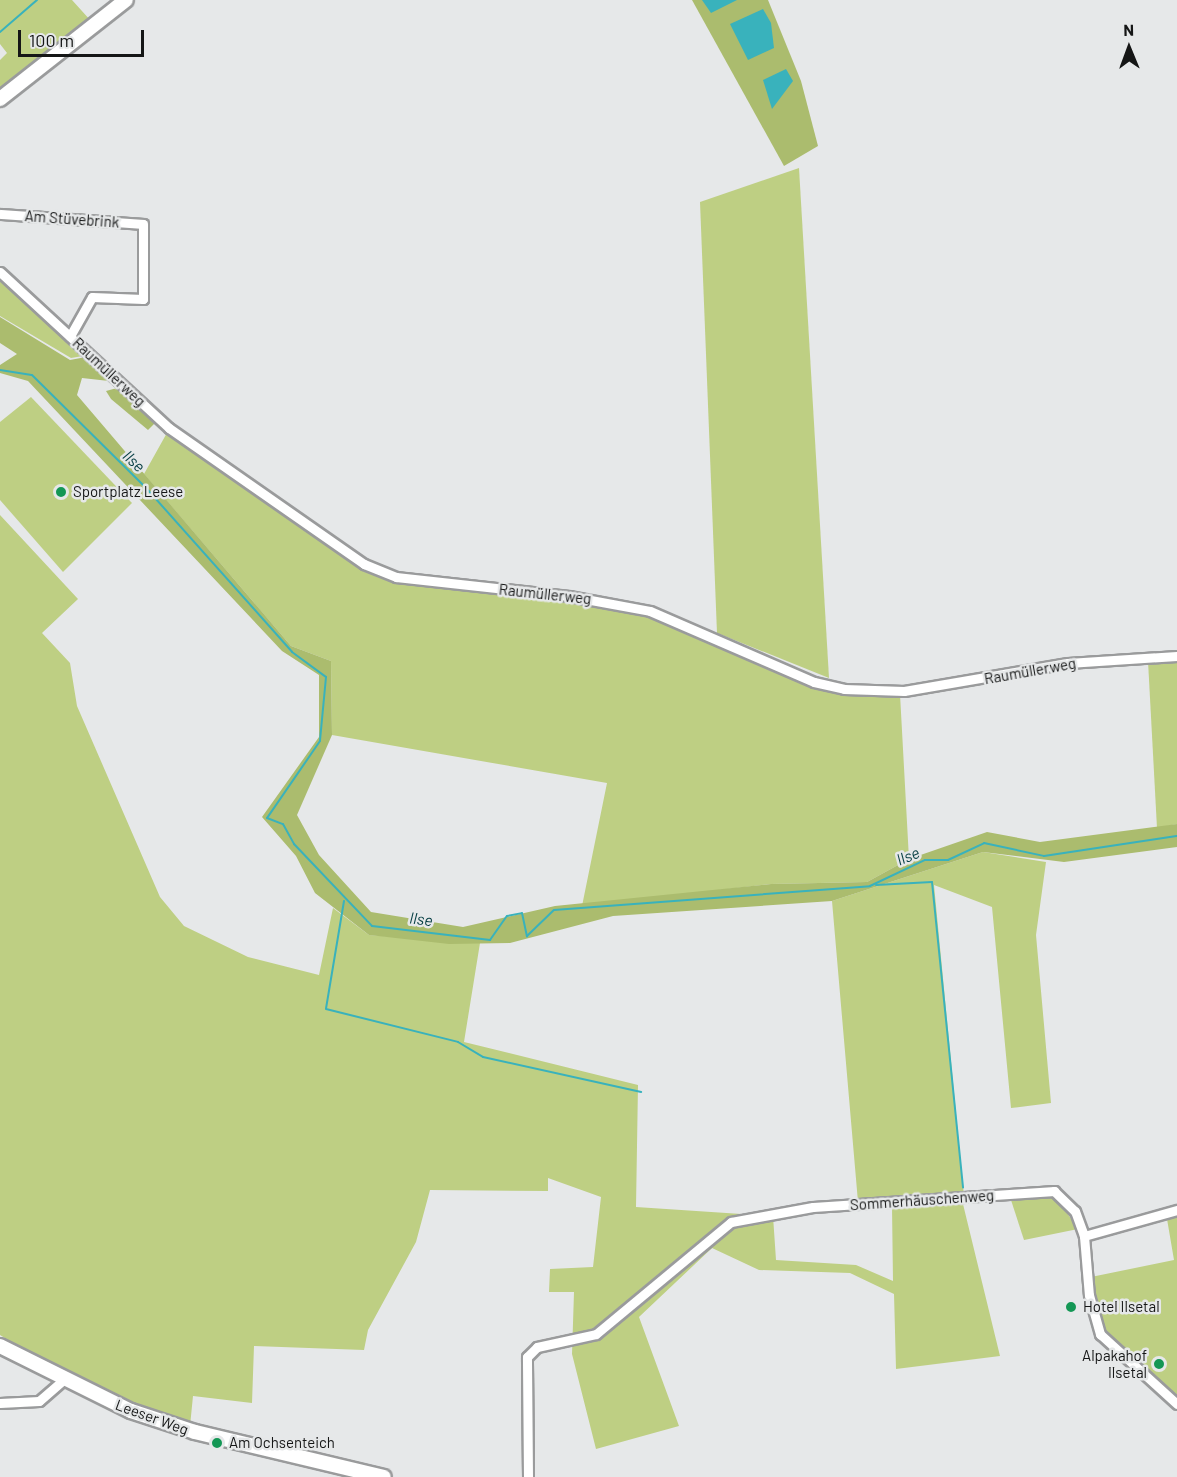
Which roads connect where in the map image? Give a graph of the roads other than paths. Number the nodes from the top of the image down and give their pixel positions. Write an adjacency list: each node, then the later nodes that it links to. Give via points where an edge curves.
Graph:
1 (126, 0): 2 (street)
2 (0, 99)
3 (0, 214): 5 (street, Am Stüvebrink, via 143,224 143,298 92,297)
4 (0, 272): 5 (street, Raumüllerweg)
5 (70, 336): 6 (street, Raumüllerweg, via 169,428 364,564 396,577 640,608 814,682 844,689 933,688 1068,663)
6 (1177, 656)
7 (1177, 1210): 8 (street)
8 (1084, 1236): 12 (street, Sommerhäuschenweg, via 1089,1295 1100,1334); 14 (street, Sommerhäuschenweg, via 1064,1198 1043,1189 755,1215 731,1222 700,1243 619,1318 575,1342 537,1347 527,1358)
9 (0, 1346): 10 (street, Leeser Weg)
10 (63, 1381): 11 (street, via 39,1401); 13 (street, Leeser Weg, via 195,1432)
11 (0, 1403)
12 (1177, 1404)
13 (384, 1477)
14 (528, 1477)

